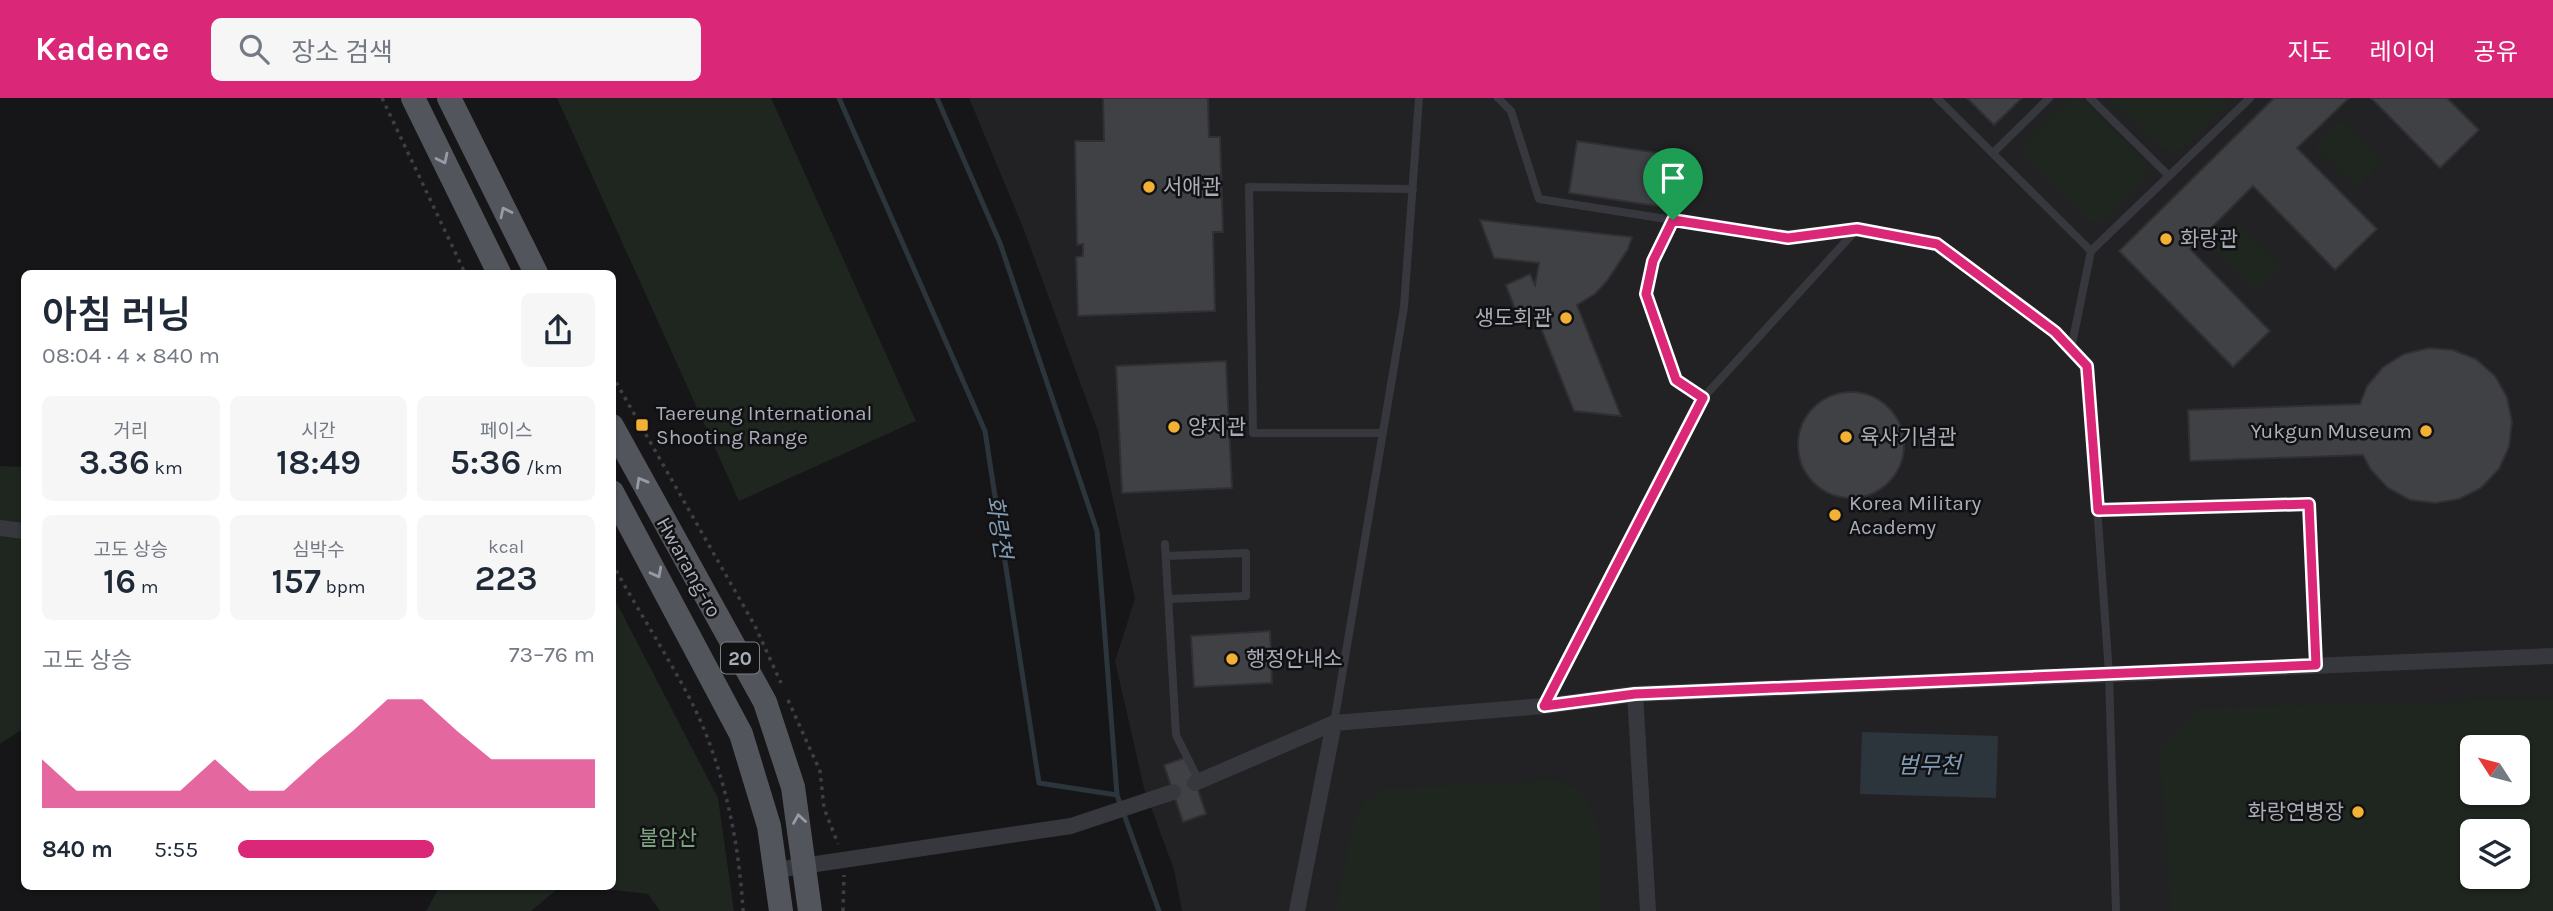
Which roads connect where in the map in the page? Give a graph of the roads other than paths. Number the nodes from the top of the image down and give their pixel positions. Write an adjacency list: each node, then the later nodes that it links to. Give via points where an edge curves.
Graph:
1 (413, 98): 15 (main road, one-way to 15)
2 (449, 98): 16 (main road, one-way to 2)
3 (1419, 98): 11 (lane)
4 (1498, 98): 12 (lane, via 1511,111 1539,199)
5 (1937, 98): 9 (lane)
6 (2049, 98): 9 (lane)
7 (2090, 98): 10 (lane)
8 (2250, 98): 10 (lane)
9 (1993, 153): 14 (lane)
10 (2169, 176): 14 (lane)
11 (1413, 188): 20 (lane, via 1404,307); 20 (lane, via 1249,187 1253,433)
12 (1673, 220): 13 (lane, via 1788,238); 18 (lane, via 1653,261 1646,294 1676,380)
13 (1857, 229): 17 (lane, via 1937,244 2055,332); 18 (lane)
14 (2091, 251): 17 (lane)
15 (498, 270)
16 (535, 270)
17 (2071, 349): 22 (lane, via 2087,366)
18 (1703, 398): 32 (lane)
19 (616, 433): 36 (main road, Hwarang-ro / 20, one-way to 19, via 793,787 765,702)
20 (1383, 433): 33 (lane)
21 (616, 500): 37 (main road, Hwarang-ro / 20, one-way to 37, via 741,734 769,826)
22 (2098, 510): 29 (lane, via 2309,504); 30 (lane)
23 (0, 528): 24 (street)
24 (21, 531)
25 (1165, 544): 26 (lane)
26 (1166, 556): 27 (lane); 27 (lane, via 1246,553 1246,596)
27 (1169, 599): 34 (lane, via 1176,735)
28 (2553, 656): 29 (street)
29 (2316, 665): 30 (street)
30 (2109, 674): 31 (street); 42 (lane)
31 (1635, 694): 32 (street); 41 (street)
32 (1544, 706): 33 (street)
33 (1334, 723): 34 (street); 40 (street)
34 (1197, 782)
35 (1171, 792): 36 (street, via 1071,826)
36 (806, 865): 37 (street); 39 (main road, Hwarang-ro / 20)
37 (776, 870): 38 (main road, Hwarang-ro / 20)
38 (781, 911)
39 (810, 911)
40 (1297, 911)
41 (1648, 911)
42 (2116, 911)

